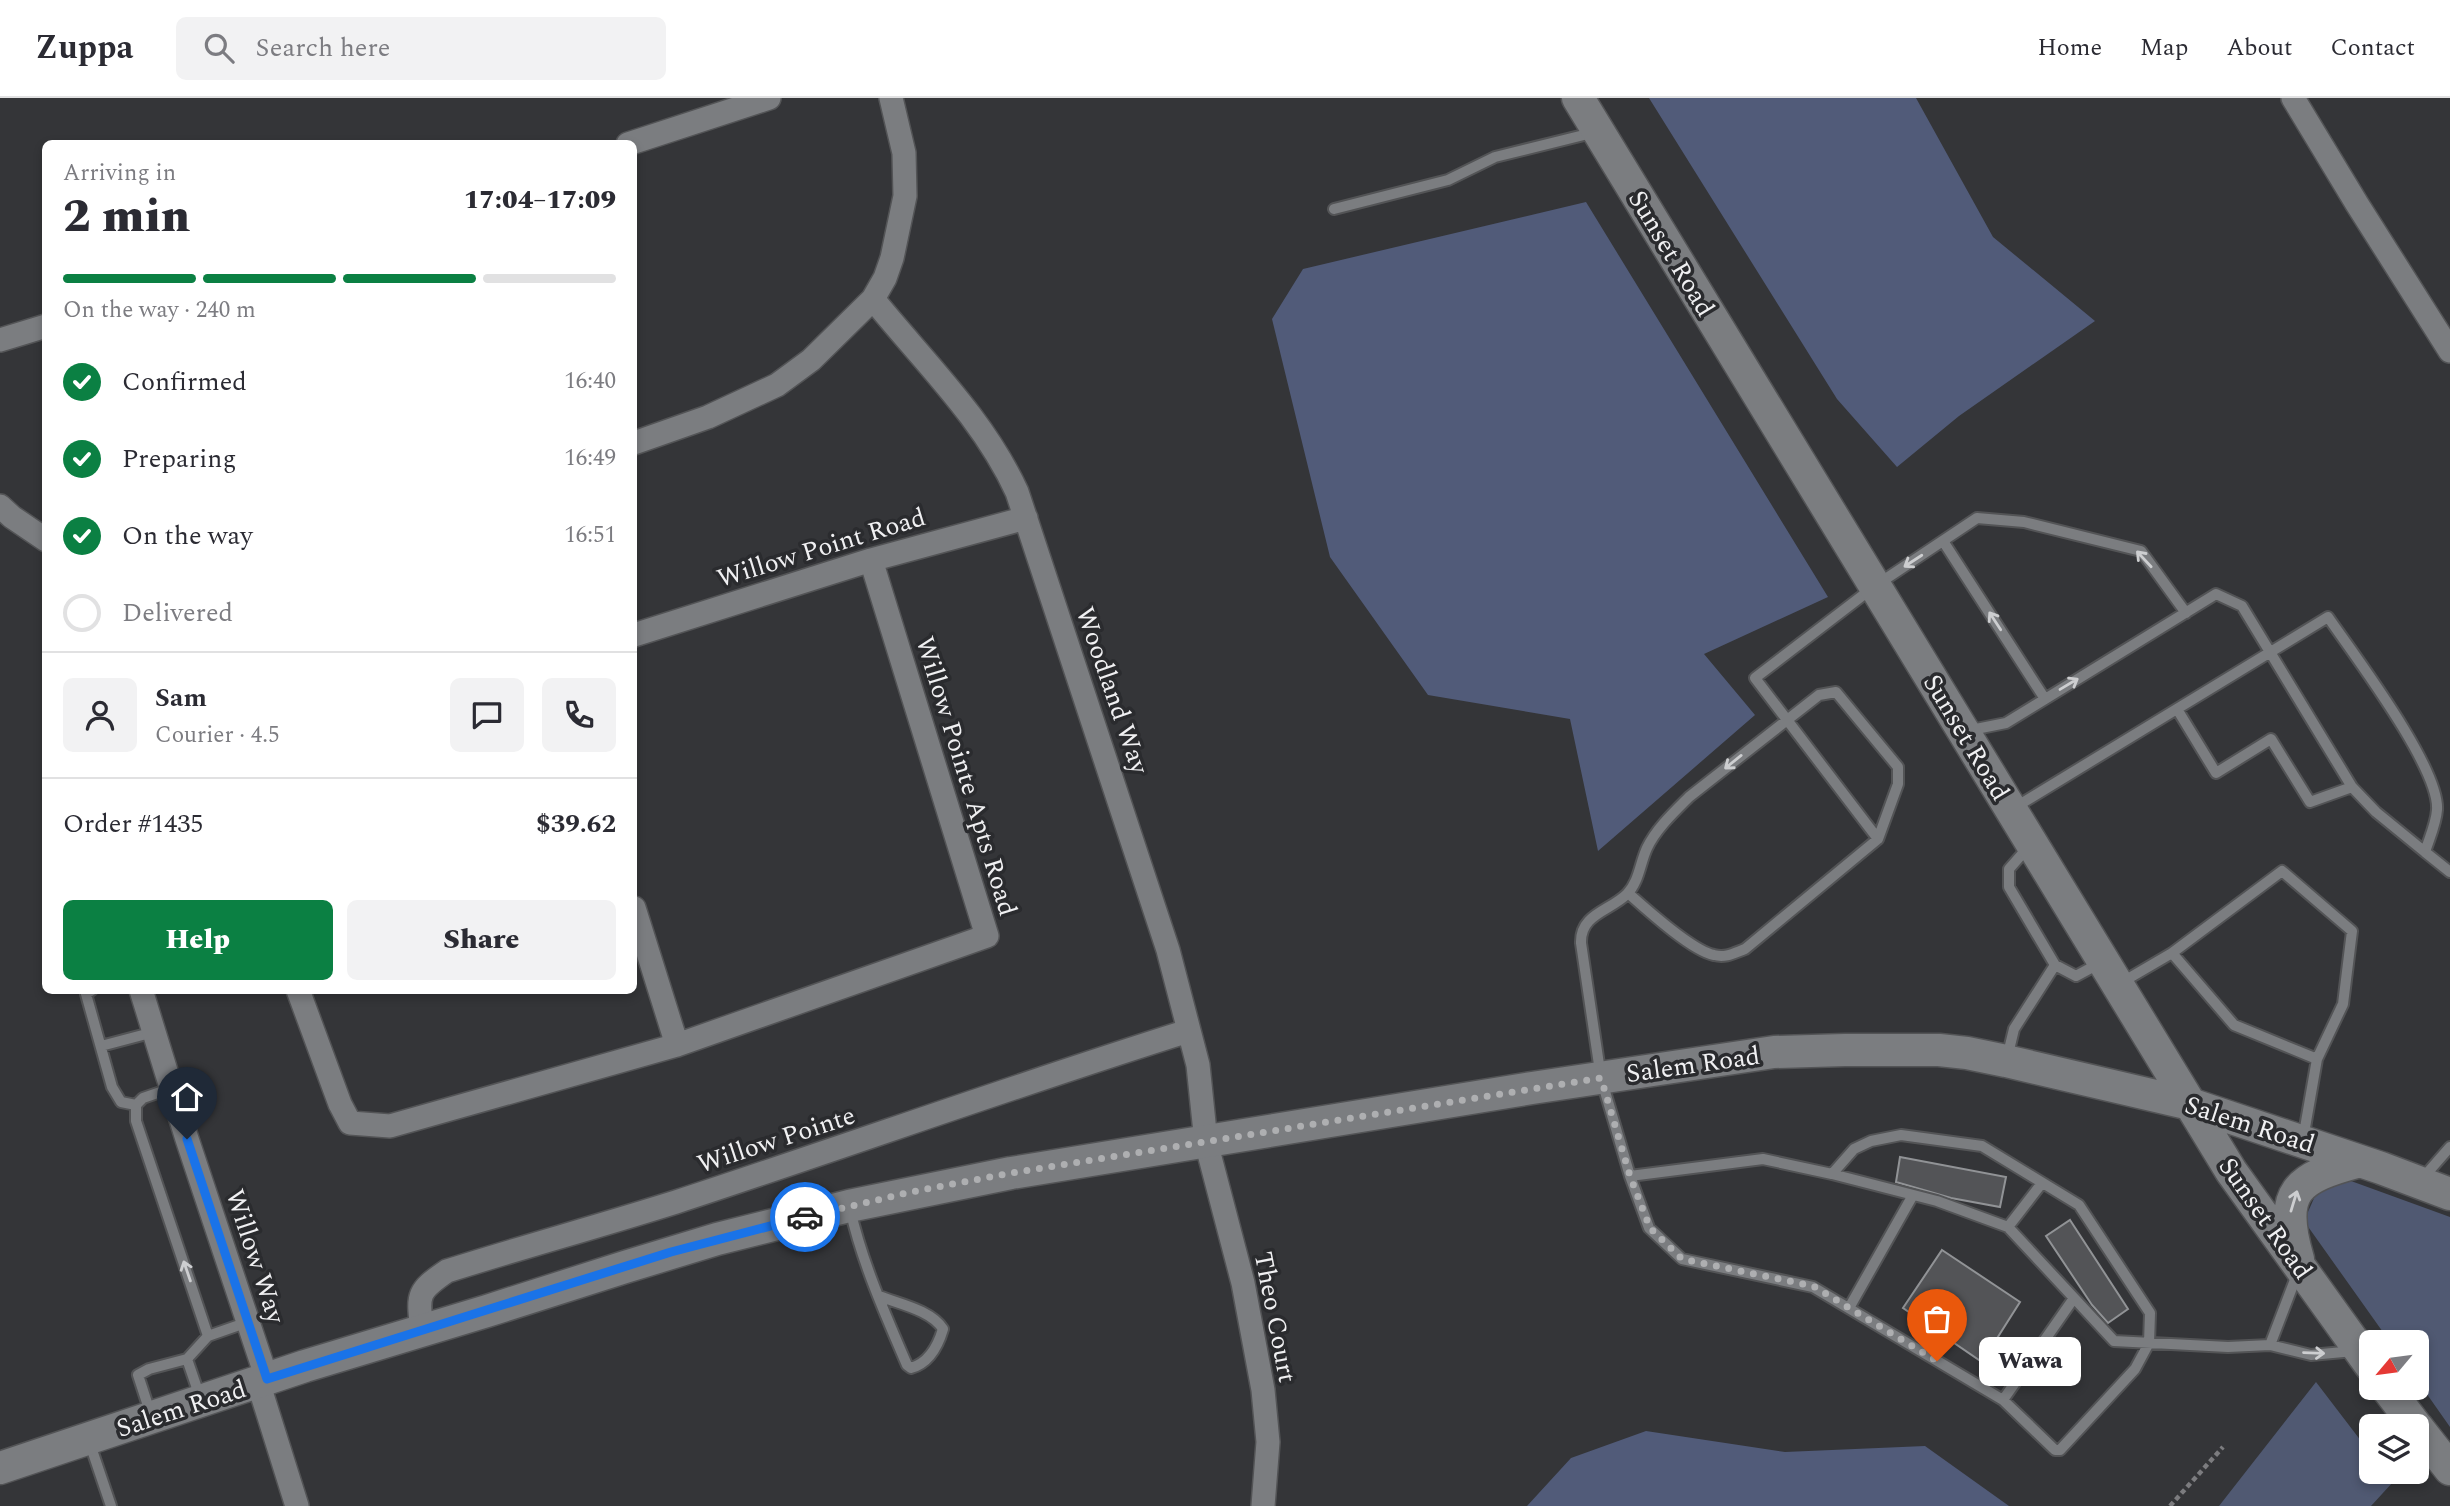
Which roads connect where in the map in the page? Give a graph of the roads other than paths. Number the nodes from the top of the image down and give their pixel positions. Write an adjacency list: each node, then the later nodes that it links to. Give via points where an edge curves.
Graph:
1 (769, 98): 6 (street)
2 (891, 98): 8 (street, via 904,153 905,196 892,258)
3 (1578, 98): 5 (street, Sunset Road)
4 (2293, 98): 11 (street)
5 (1599, 132): 7 (lane, via 1495,157 1448,180); 18 (street, Sunset Road)
6 (637, 141)
7 (1334, 209)
8 (873, 299): 12 (street, via 811,360 777,385 708,417); 14 (street, Woodland Way, via 982,429 1007,470)
9 (42, 327): 10 (street)
10 (0, 340)
11 (2450, 351)
12 (637, 442)
13 (0, 506): 15 (street)
14 (1026, 518): 17 (street, Willow Point Road); 40 (street, Woodland Way, via 1168,950)
15 (42, 537)
16 (1943, 541): 18 (lane, one-way to 18); 19 (lane, one-way to 16, via 2141,551 2024,522 1977,519); 22 (lane, one-way to 16)
17 (871, 560): 20 (street, Willow Point Road); 42 (street, Willow Pointe Apts Road, via 987,936)
18 (1875, 586): 24 (lane, via 1755,678); 25 (street, Sunset Road)
19 (2186, 612): 21 (lane, via 2216,594 2242,606); 22 (lane, one-way to 19)
20 (637, 634)
21 (2272, 652): 23 (lane); 26 (lane); 30 (lane, via 2328,617 2430,776 2437,809)
22 (2045, 699): 25 (lane, via 2006,723)
23 (2177, 709): 26 (lane, via 2216,773 2270,739 2310,802); 27 (lane)
24 (1786, 719): 28 (lane); 28 (lane, via 1819,695 1836,692 1898,766 1898,783); 32 (lane, one-way to 32, via 1670,816 1647,848)
25 (1964, 731): 27 (street, Sunset Road)
26 (2352, 787): 30 (lane)
27 (2012, 810): 29 (street, Sunset Road)
28 (1878, 839): 32 (lane, via 1745,948 1728,956 1711,955 1691,944)
29 (2031, 843): 35 (lane, via 2009,869 2009,887); 36 (street, Sunset Road)
30 (2425, 852): 31 (lane)
31 (2450, 873)
32 (1628, 893): 46 (lane, via 1585,924 1581,932)
33 (637, 918): 42 (street)
34 (2172, 953): 36 (lane); 44 (lane, via 2234,1025); 44 (lane, via 2282,871 2352,931 2343,1004)
35 (2055, 965): 36 (lane, via 2076,976); 45 (lane, via 2014,1029)
36 (2111, 973): 48 (street, Sunset Road)
37 (86, 994): 43 (lane)
38 (142, 994): 41 (street, Willow Way)
39 (299, 994): 42 (street, via 350,1123 390,1126)
40 (1188, 1031): 51 (street, Woodland Way, via 1198,1065); 67 (street, Willow Pointe, via 675,1202 447,1271 427,1285 419,1300)
41 (154, 1032): 43 (lane); 47 (street, Willow Way)
42 (677, 1045)
43 (101, 1046): 49 (lane, via 112,1087 121,1102)
44 (2317, 1059): 50 (lane)
45 (2006, 1060): 46 (street, Salem Road, via 1939,1051 1809,1051); 48 (street, Salem Road)
46 (1601, 1078): 51 (street, Salem Road); 55 (lane)
47 (172, 1088): 49 (lane); 66 (street, Willow Way)
48 (2190, 1104): 50 (street, Salem Road); 62 (street, Sunset Road)
49 (136, 1105): 68 (lane, one-way to 49, via 136,1121)
50 (2302, 1141): 53 (street, Salem Road)
51 (1206, 1142): 60 (street, Salem Road, via 1011,1173); 84 (street, Theo Court, via 1243,1283 1261,1378 1268,1442)
52 (2450, 1147): 56 (lane)
53 (2360, 1161): 56 (street, Salem Road); 62 (street, one-way to 53, via 2290,1232 2295,1192 2314,1175)
54 (1832, 1174): 55 (lane, via 1763,1159); 57 (lane, via 1854,1149 1901,1135 1982,1146); 59 (lane)
55 (1630, 1176): 65 (lane, via 1650,1228 1682,1259 1813,1286)
56 (2419, 1182): 58 (street, Salem Road)
57 (2042, 1183): 61 (lane); 69 (lane, via 2079,1205 2150,1313)
58 (2450, 1194)
59 (1913, 1195): 61 (lane); 65 (lane)
60 (849, 1206): 63 (lane, via 856,1239); 67 (street, Salem Road, via 671,1252)
61 (2008, 1227): 64 (lane)
62 (2300, 1267): 70 (lane); 71 (street, Sunset Road)
63 (879, 1296): 63 (lane, via 907,1365 918,1366 940,1341 943,1329 925,1314)
64 (2074, 1298): 69 (lane, via 2114,1341); 75 (lane)
65 (1849, 1308): 75 (lane)
66 (248, 1322): 68 (lane); 74 (street, Willow Way)
67 (422, 1331): 74 (street, Salem Road)
68 (208, 1336): 73 (lane)
69 (2149, 1343): 70 (lane, via 2228,1348); 75 (lane, via 2135,1369 2060,1450)
70 (2270, 1345): 72 (lane, one-way to 72, via 2311,1355)
71 (2359, 1350)
72 (2359, 1358)
73 (187, 1359): 76 (lane); 77 (lane, via 138,1375)
74 (262, 1381): 76 (street, Salem Road); 83 (street, Willow Way)
75 (2003, 1400)
76 (201, 1401): 77 (street, Salem Road)
77 (152, 1418): 78 (street, Salem Road)
78 (88, 1438): 80 (street, Salem Road); 82 (lane)
79 (2429, 1443): 81 (street)
80 (0, 1468)
81 (2450, 1469)
82 (111, 1506)
83 (297, 1506)
84 (1263, 1506)

